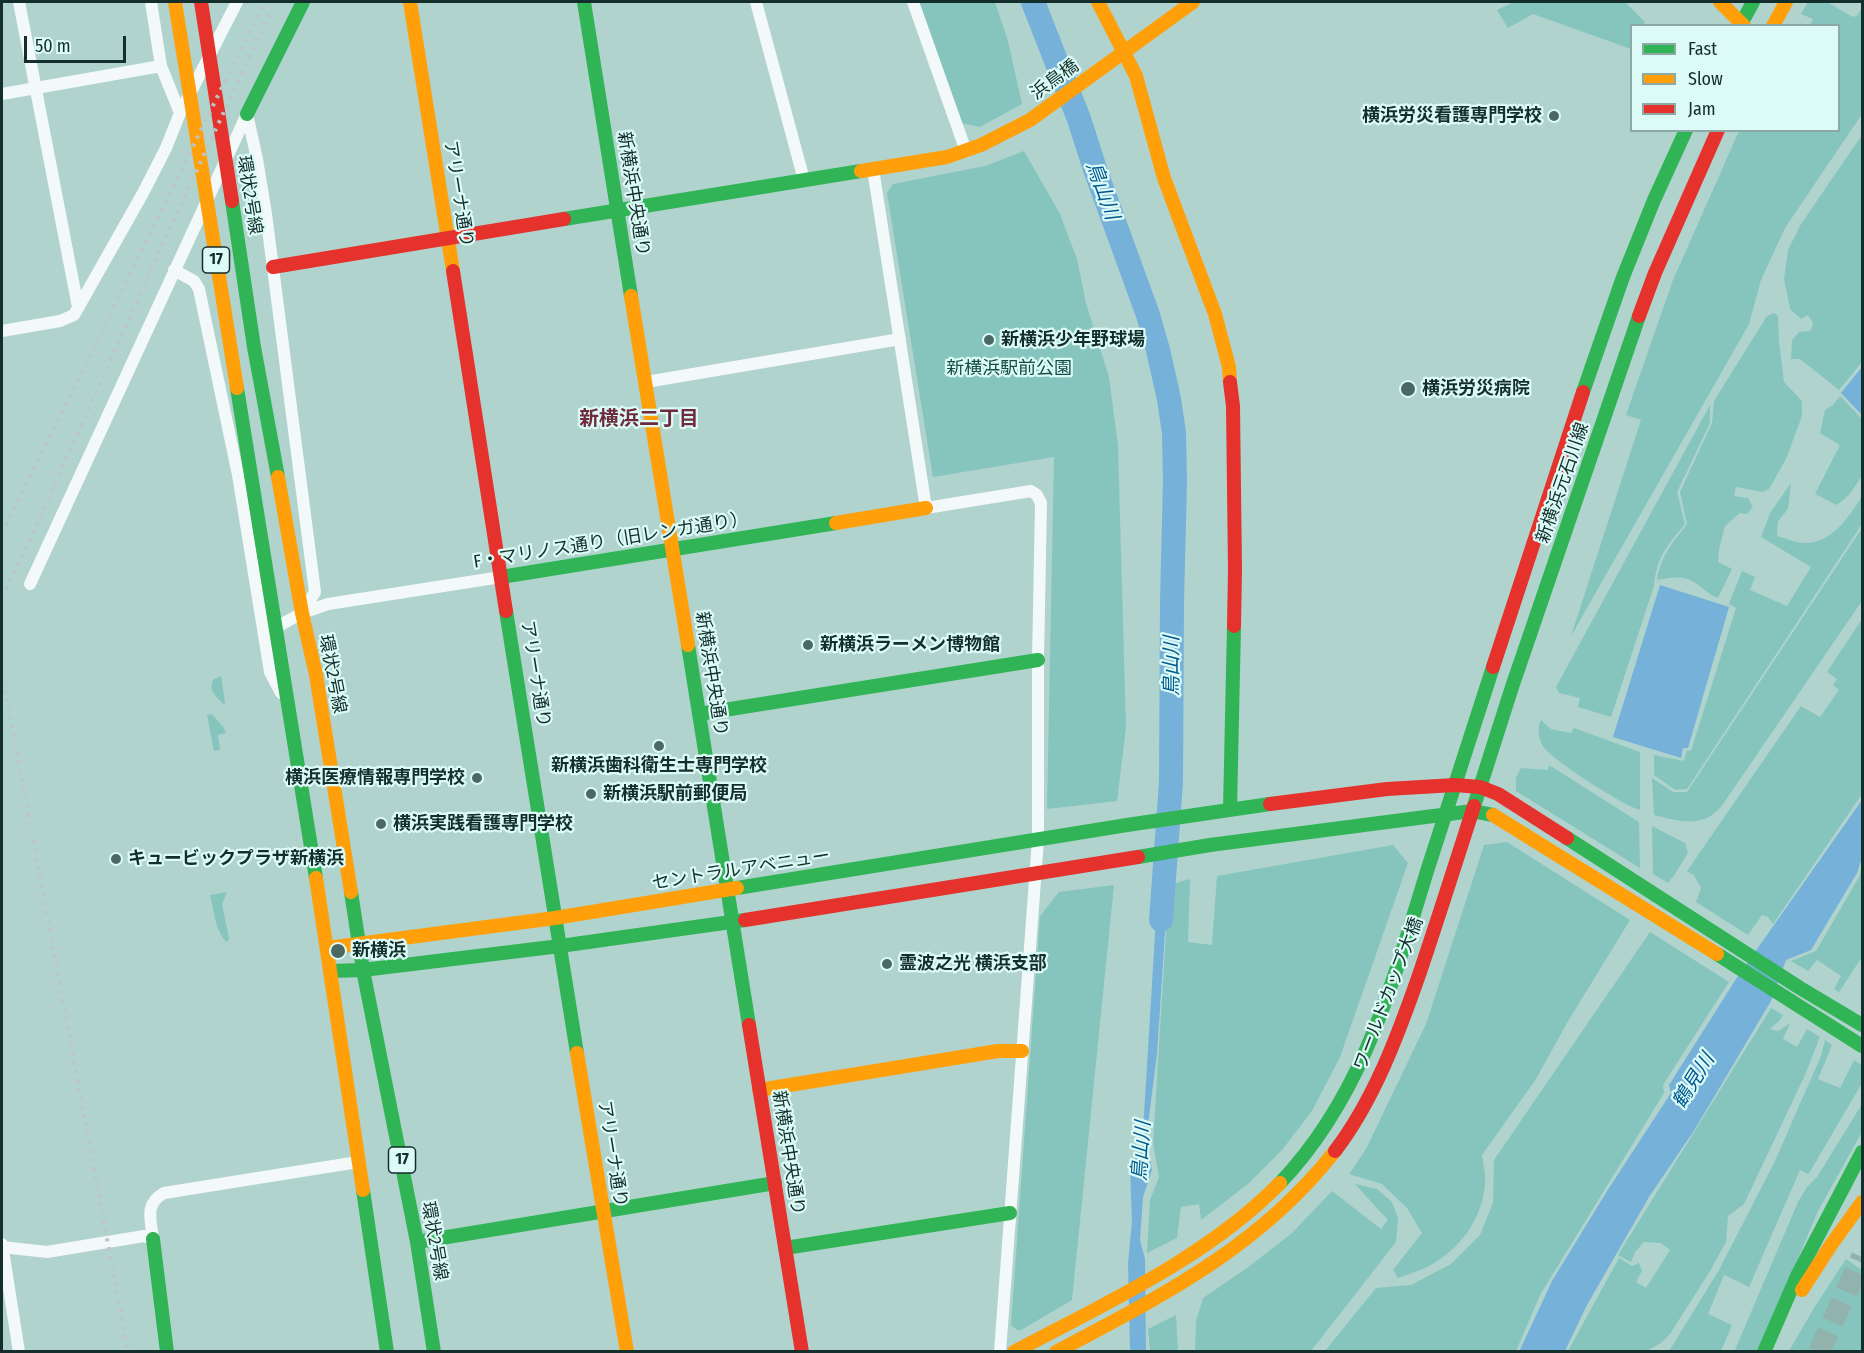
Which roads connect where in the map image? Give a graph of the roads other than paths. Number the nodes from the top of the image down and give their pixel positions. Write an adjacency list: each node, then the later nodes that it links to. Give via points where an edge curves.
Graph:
1 (19, 2): 21 (street)
2 (151, 2): 20 (street)
3 (175, 2): 43 (street, 17)
4 (201, 2): 42 (street, 環状2号線 / 17)
5 (237, 2): 23 (street)
6 (303, 2): 24 (street)
7 (410, 2): 31 (street, アリーナ通り)
8 (584, 2): 30 (street, 新横浜中央通り)
9 (756, 2): 29 (street)
10 (912, 2): 27 (street)
11 (1098, 2): 19 (street)
12 (1193, 2): 19 (street, 浜鳥橋)
13 (1720, 2): 16 (street)
14 (1754, 2): 17 (street)
15 (1786, 2): 18 (street)
16 (1741, 24)
17 (1743, 24)
18 (1774, 24)
19 (1124, 52): 27 (street, 浜鳥橋, via 1030,120); 49 (street, via 1136,76 1164,178 1215,314 1229,367 1235,570)
20 (161, 66): 21 (street); 23 (street)
21 (34, 87): 22 (street); 34 (street)
22 (2, 93)
23 (180, 113): 34 (street, via 143,193)
24 (247, 114): 32 (street); 33 (street)
25 (1685, 132): 47 (street, 新横浜元石川線, via 1619,287)
26 (1718, 132): 48 (street, 新横浜元石川線, via 1651,283)
27 (966, 151): 28 (street, 浜鳥橋)
28 (873, 169): 29 (street, 浜鳥橋); 36 (street)
29 (804, 180): 30 (street, 浜鳥橋)
30 (618, 210): 31 (street, 浜鳥橋); 37 (street, 新横浜中央通り)
31 (447, 238): 32 (street, 浜鳥橋); 40 (street, アリーナ通り)
32 (273, 267): 42 (street, via 315,592)
33 (174, 270): 41 (street); 45 (street, via 194,281 199,289 238,475 270,672)
34 (78, 307): 35 (street, via 74,315 60,321)
35 (2, 331)
36 (900, 339): 37 (street); 38 (street)
37 (646, 382): 39 (street, 新横浜中央通り)
38 (926, 508): 39 (street, F・マリノス通り（旧レンガ通り）); 44 (street, via 1030,492 1037,495 1041,503)
39 (673, 549): 40 (street, F・マリノス通り（旧レンガ通り）); 46 (street, 新横浜中央通り)
40 (501, 577): 42 (street, F・マリノス通り（旧レンガ通り）, via 328,603); 57 (street, アリーナ通り)
41 (30, 584)
42 (302, 613): 43 (street, F・マリノス通り（旧レンガ通り）); 59 (street, 環状2号線 / 17, via 316,675)
43 (275, 628): 45 (street, 17)
44 (1038, 660): 46 (street); 52 (street)
45 (288, 706): 61 (street, 17)
46 (699, 714): 56 (street, 新横浜中央通り)
47 (1455, 784): 48 (street, セントラルアベニュー); 49 (street, セントラルアベニュー); 51 (street, 新横浜元石川線)
48 (1480, 787): 50 (street, 新横浜元石川線); 64 (street, セントラルアベニュー, via 1498,794)
49 (1230, 809): 52 (street, セントラルアベニュー)
50 (1472, 810): 51 (street); 54 (street, 新横浜元石川線); 65 (street, via 1504,820)
51 (1446, 813): 53 (street, 新横浜元石川線); 55 (street)
52 (1038, 840): 55 (street); 56 (street, セントラルアベニュー)
53 (1434, 851): 85 (street, ワールドカップ大橋, via 1366,1052 1315,1144 1269,1195 1230,1227 1178,1261)
54 (1458, 853): 86 (street, ワールドカップ大橋, via 1395,1038 1359,1113 1332,1155 1299,1193 1243,1242)
55 (1036, 872): 58 (street); 66 (street)
56 (728, 890): 57 (street, セントラルアベニュー); 58 (street, 新横浜中央通り)
57 (555, 918): 59 (street, セントラルアベニュー); 60 (street, アリーナ通り)
58 (733, 922): 60 (street); 67 (street, 新横浜中央通り)
59 (359, 944): 61 (street, セントラルアベニュー); 63 (street, 環状2号線 / 17)
60 (560, 946): 63 (street); 72 (street, アリーナ通り)
61 (327, 948): 62 (street, 17)
62 (330, 970): 63 (street); 69 (street, 17)
63 (363, 970): 75 (street, 環状2号線 / 17)
64 (1863, 1025)
65 (1863, 1047)
66 (1022, 1051): 67 (street, via 998,1051); 73 (street)
67 (759, 1090): 70 (street, 新横浜中央通り)
68 (1863, 1152): 87 (street, via 1797,1276)
69 (358, 1162): 74 (street, via 164,1193 151,1206); 80 (street, 17)
70 (775, 1183): 72 (street); 77 (street, 新横浜中央通り)
71 (1863, 1202): 88 (street, via 1808,1280)
72 (603, 1212): 75 (street); 82 (street, アリーナ通り)
73 (1010, 1213): 77 (street); 84 (street)
74 (153, 1239): 76 (street, via 144,1236 47,1252); 79 (street)
75 (417, 1242): 81 (street, 環状2号線 / 17)
76 (2, 1246): 78 (street)
77 (785, 1248): 83 (street, 新横浜中央通り)
78 (19, 1352)
79 (167, 1352)
80 (387, 1352)
81 (434, 1352)
82 (627, 1352)
83 (802, 1352)
84 (1000, 1352)
85 (1014, 1352)
86 (1056, 1352)
87 (1764, 1352)
88 (1773, 1352)

